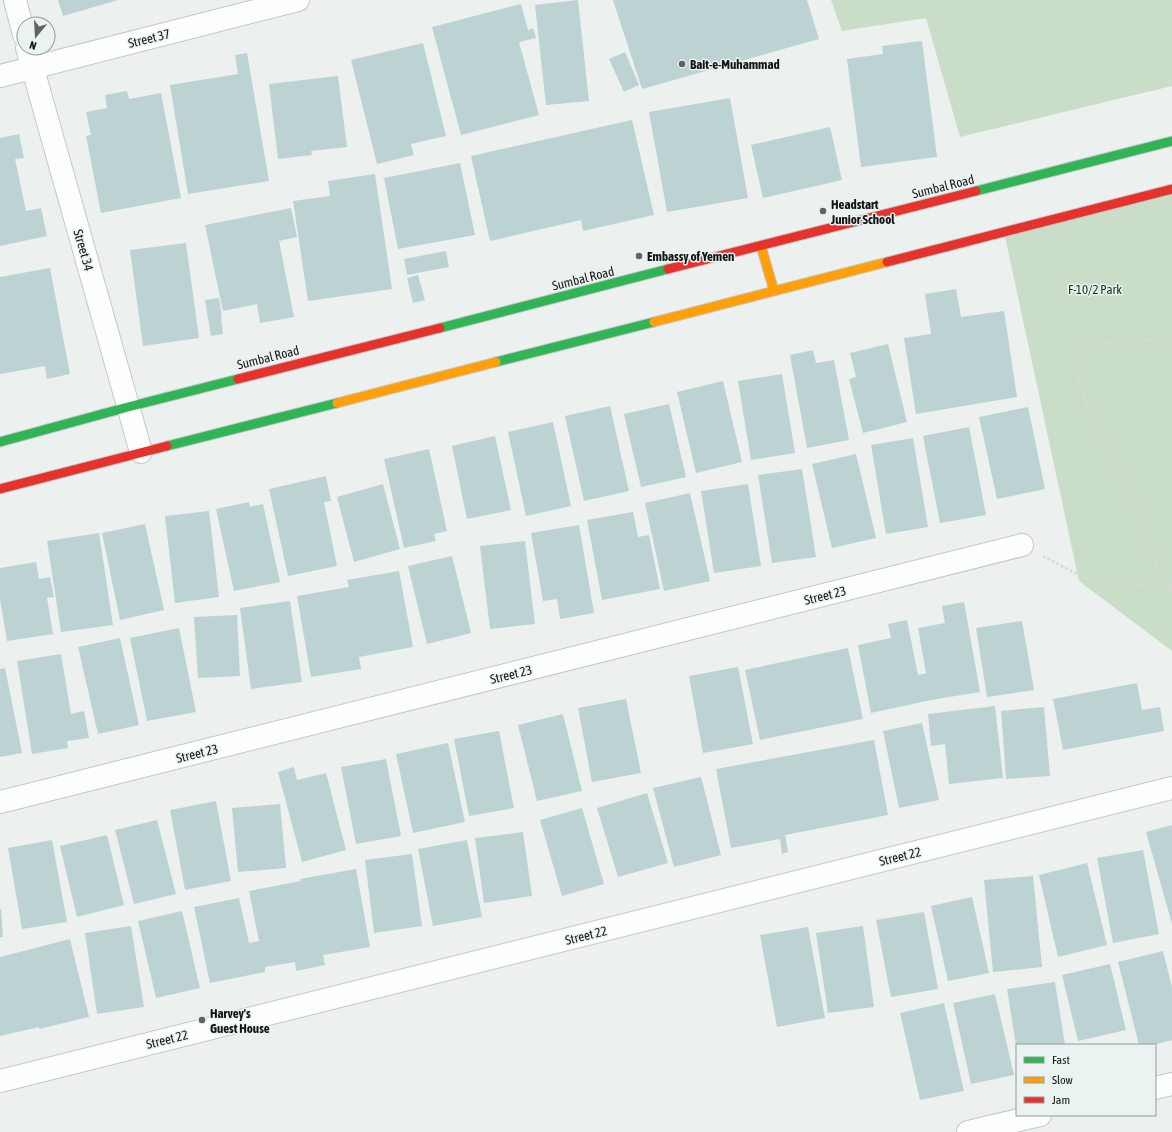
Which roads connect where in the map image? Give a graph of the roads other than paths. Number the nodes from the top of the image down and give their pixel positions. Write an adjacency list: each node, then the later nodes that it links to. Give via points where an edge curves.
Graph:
1 (15, 0): 3 (street)
2 (298, 0): 4 (street, Street 37)
3 (19, 16)
4 (30, 58): 5 (street, Street 37); 10 (street, Street 34)
5 (0, 76)
6 (1172, 141): 8 (street, Sumbal Road)
7 (1172, 189): 9 (street)
8 (761, 246): 9 (street); 10 (street, Sumbal Road)
9 (774, 291): 12 (street)
10 (128, 406): 11 (street, Sumbal Road); 12 (street, Street 34)
11 (0, 442)
12 (141, 452): 13 (street)
13 (0, 490)
14 (1022, 545): 16 (street, Street 23)
15 (1172, 788): 17 (street, Street 22)
16 (0, 802)
17 (0, 1081)
18 (1172, 1084): 19 (street)
19 (1156, 1088)
20 (1036, 1116): 21 (street)
21 (968, 1132)

